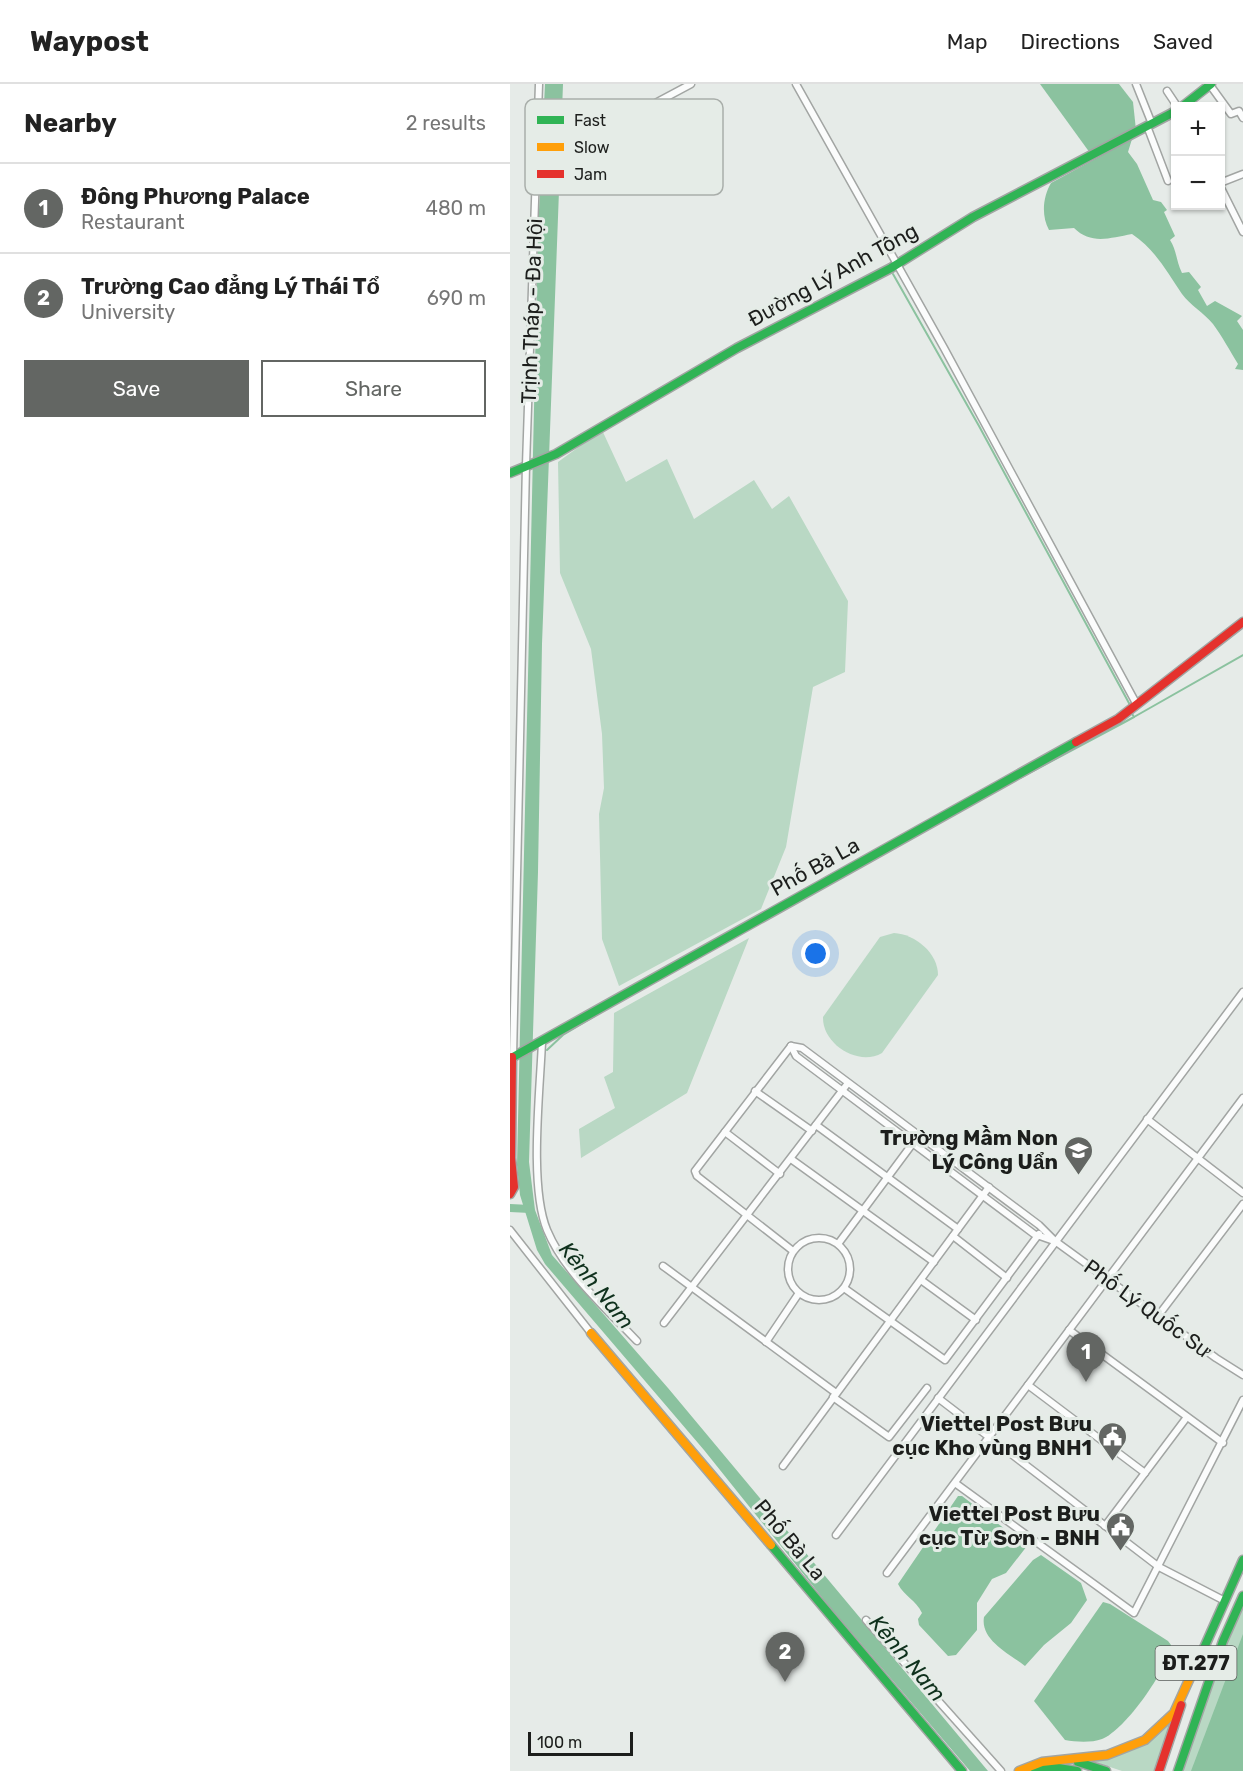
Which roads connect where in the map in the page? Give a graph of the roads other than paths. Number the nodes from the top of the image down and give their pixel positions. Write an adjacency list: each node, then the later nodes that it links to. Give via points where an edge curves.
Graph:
1 (539, 84): 7 (street, Trịnh Tháp - Đa Hội)
2 (691, 84): 8 (street)
3 (796, 84): 20 (street)
4 (1136, 84): 13 (street)
5 (1210, 85): 10 (main road); 12 (street, via 1231,114 1239,111)
6 (1167, 91): 9 (street)
7 (539, 99)
8 (663, 99)
9 (1174, 102)
10 (1188, 102)
11 (1171, 114): 13 (main road, Đường Lý Anh Tông)
12 (1243, 118)
13 (1149, 125): 15 (street); 20 (main road, Đường Lý Anh Tông, via 974,217)
14 (1243, 174): 16 (street)
15 (1168, 181)
16 (1225, 183)
17 (1225, 194): 19 (street)
18 (536, 195): 21 (street, Trịnh Tháp - Đa Hội)
19 (1243, 232)
20 (895, 265): 21 (main road, Đường Lý Anh Tông, via 737,348 556,454); 24 (street)
21 (528, 465): 22 (main road, Đường Lý Anh Tông); 28 (street, Trịnh Tháp - Đa Hội)
22 (510, 472)
23 (1243, 622): 24 (main road, Phố Bà La)
24 (1137, 705): 26 (main road, Phố Bà La)
25 (1243, 992): 33 (street)
26 (542, 1042): 28 (main road, Phố Bà La); 72 (street, via 537,1178 546,1229 578,1276)
27 (791, 1046): 29 (street, via 802,1048); 30 (street); 31 (street, via 796,1056)
28 (512, 1057): 44 (main road, via 510,1158 514,1187)
29 (848, 1083): 31 (street); 36 (street)
30 (755, 1091): 34 (street); 35 (street)
31 (842, 1091): 34 (street); 37 (street)
32 (1243, 1098): 39 (street)
33 (1147, 1119): 39 (street); 55 (street)
34 (814, 1128): 38 (street); 41 (street)
35 (725, 1132): 40 (street); 48 (street, via 695,1171)
36 (919, 1136): 37 (street); 42 (street)
37 (913, 1144): 41 (street); 45 (street)
38 (791, 1159): 40 (street); 47 (street)
39 (1197, 1159): 43 (street); 62 (street)
40 (780, 1174): 48 (street)
41 (888, 1178): 47 (street); 49 (street)
42 (989, 1187): 45 (street); 50 (street)
43 (1243, 1193)
44 (510, 1194)
45 (982, 1196): 49 (street); 52 (street)
46 (1243, 1204): 66 (street)
47 (863, 1211): 56 (street); 58 (street)
48 (748, 1216): 57 (street); 64 (street)
49 (958, 1229): 53 (street)
50 (1043, 1229): 52 (street); 55 (street)
51 (510, 1230): 54 (street)
52 (1038, 1235): 55 (street); 60 (street)
53 (953, 1236): 58 (street); 60 (street)
54 (513, 1238): 71 (street)
55 (1055, 1242): 62 (street, Phố Lý Quốc Sư); 78 (street)
56 (838, 1244): 57 (street, via 817,1237 800,1243); 63 (street, via 850,1263)
57 (793, 1251): 65 (street, via 788,1275)
58 (934, 1262): 61 (street)
59 (663, 1266): 64 (street)
60 (1007, 1278): 67 (street)
61 (921, 1280): 67 (street); 68 (street)
62 (1107, 1280): 66 (street, Phố Lý Quốc Sư); 70 (street)
63 (844, 1288): 65 (street, via 821,1300); 68 (street)
64 (692, 1289): 69 (street); 73 (street)
65 (799, 1293): 73 (street)
66 (1158, 1316): 74 (street, Phố Lý Quốc Sư)
67 (976, 1320): 68 (street, via 945,1360)
68 (890, 1322): 77 (street)
69 (664, 1323)
70 (1069, 1330): 75 (street); 80 (street)
71 (591, 1333): 96 (main road, Phố Bà La)
72 (637, 1341)
73 (766, 1342): 77 (street)
74 (1243, 1375)
75 (1028, 1385): 81 (street); 84 (street)
76 (927, 1388): 77 (street, via 889,1437)
77 (835, 1395): 83 (street)
78 (938, 1398): 81 (street); 87 (street)
79 (1243, 1400): 82 (street)
80 (1187, 1417): 82 (street); 84 (street)
81 (989, 1437): 85 (street); 86 (street)
82 (1223, 1443): 89 (street)
83 (783, 1466)
84 (1145, 1473): 86 (street)
85 (955, 1483): 89 (street, via 1134,1613); 90 (street)
86 (1106, 1526): 89 (street)
87 (836, 1535)
88 (1243, 1560): 92 (main road, ĐT.277)
89 (1159, 1567): 92 (street)
90 (887, 1573)
91 (1243, 1596): 103 (main road, ĐT.277, via 1222,1641)
92 (1223, 1600): 94 (main road, ĐT.277)
93 (866, 1620): 97 (street)
94 (1193, 1671): 95 (main road, via 1172,1715 1149,1736 1118,1751); 102 (main road, ĐT.277)
95 (1070, 1760): 98 (main road, via 1040,1761); 101 (main road)
96 (962, 1771)
97 (1001, 1771)
98 (1019, 1771)
99 (1035, 1771): 100 (main road, via 1052,1767)
100 (1077, 1771)
101 (1106, 1771)
102 (1159, 1771)
103 (1178, 1771)

